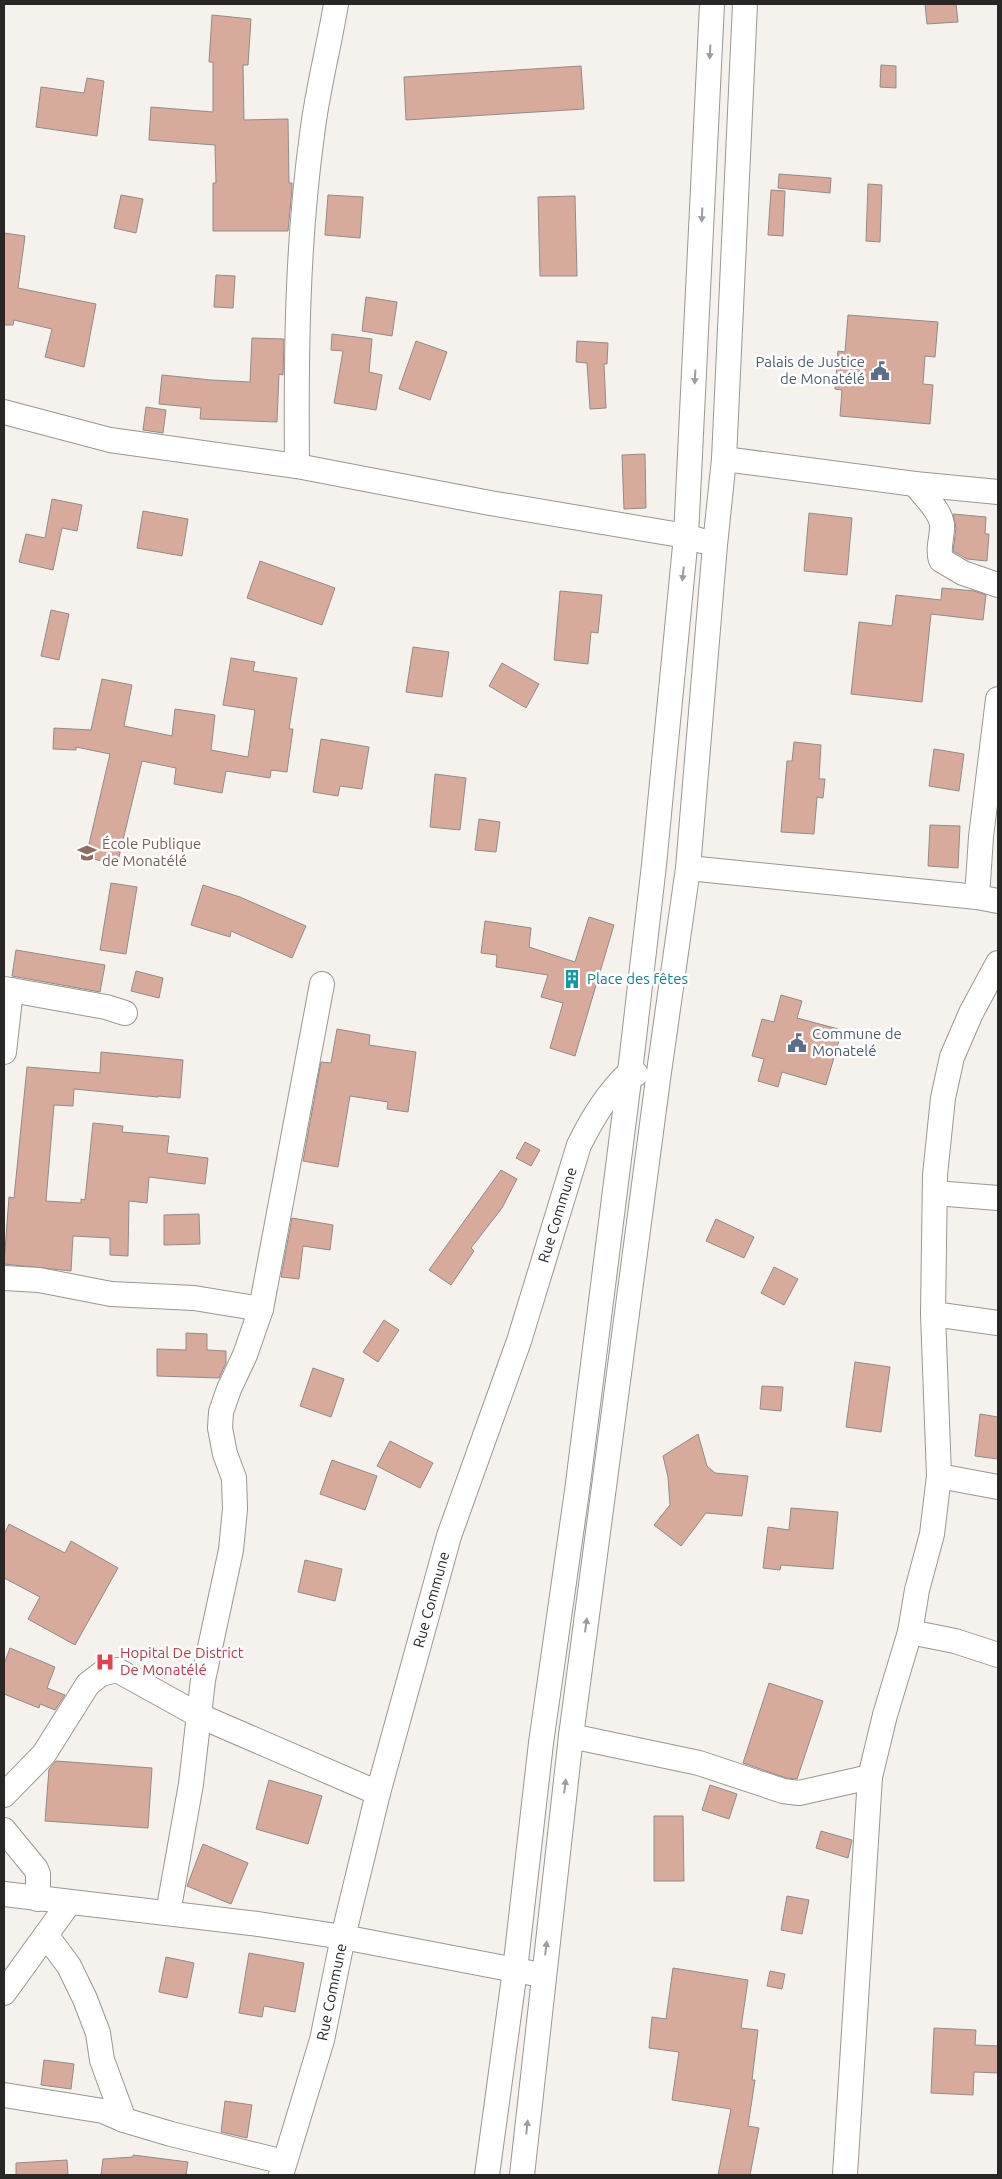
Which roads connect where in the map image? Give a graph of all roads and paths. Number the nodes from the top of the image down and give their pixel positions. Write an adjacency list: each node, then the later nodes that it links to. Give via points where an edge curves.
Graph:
1 (336, 4): 6 (street, via 312,134 302,224 296,368)
2 (712, 4): 9 (street, one-way to 9)
3 (745, 4): 5 (street)
4 (4, 412): 6 (street, via 110,440)
5 (724, 458): 7 (street); 10 (street)
6 (297, 466): 9 (street, via 490,504)
7 (915, 484): 8 (street); 11 (street, via 940,515 938,553 941,560 963,573)
8 (998, 492)
9 (686, 536): 10 (street); 20 (street, one-way to 20)
10 (715, 545): 13 (street)
11 (998, 585)
12 (998, 699): 14 (street, via 981,837)
13 (688, 868): 14 (street); 21 (street)
14 (988, 899)
15 (998, 963): 22 (street, via 952,1057 943,1098)
16 (322, 984): 25 (street)
17 (7, 990): 18 (street); 19 (street)
18 (125, 1013)
19 (4, 1052)
20 (630, 1072): 21 (street); 30 (street); 37 (street, Rue Commune, via 594,1114 579,1145 519,1341 449,1536)
21 (658, 1079): 31 (street)
22 (935, 1193): 23 (street); 26 (street)
23 (998, 1198)
24 (4, 1278): 25 (street, via 39,1280 112,1294 194,1298)
25 (261, 1309): 34 (street, via 221,1412 220,1428 225,1454 234,1478 235,1509 232,1550 205,1670)
26 (933, 1314): 27 (street); 28 (street)
27 (998, 1323)
28 (939, 1476): 29 (street); 32 (street, via 932,1534)
29 (998, 1487)
30 (577, 1491): 31 (street); 46 (street, via 541,1743)
31 (604, 1494): 35 (street, one-way to 31)
32 (910, 1632): 33 (street, via 955,1641); 36 (street)
33 (998, 1655)
34 (200, 1716): 37 (street); 38 (street, via 117,1670 101,1674 88,1684 44,1754); 43 (street)
35 (571, 1736): 36 (street, via 699,1763 784,1791 807,1792); 47 (street, one-way to 35)
36 (870, 1777): 54 (street)
37 (378, 1793): 45 (street, Rue Commune)
38 (4, 1795)
39 (4, 1830): 41 (street, via 36,1869)
40 (4, 1894): 41 (street)
41 (38, 1899): 42 (street)
42 (69, 1903): 43 (street); 44 (street)
43 (168, 1913): 45 (street)
44 (46, 1935): 48 (street); 50 (street, via 69,1966 85,1999 98,2033 102,2060)
45 (343, 1936): 46 (street); 51 (street, Rue Commune, via 322,2040)
46 (515, 1970): 47 (street); 52 (street)
47 (543, 1975): 53 (street, one-way to 47)
48 (4, 1993)
49 (4, 2095): 50 (street, via 103,2110)
50 (124, 2120): 51 (street)
51 (283, 2169)
52 (487, 2175)
53 (522, 2175)
54 (845, 2175)

